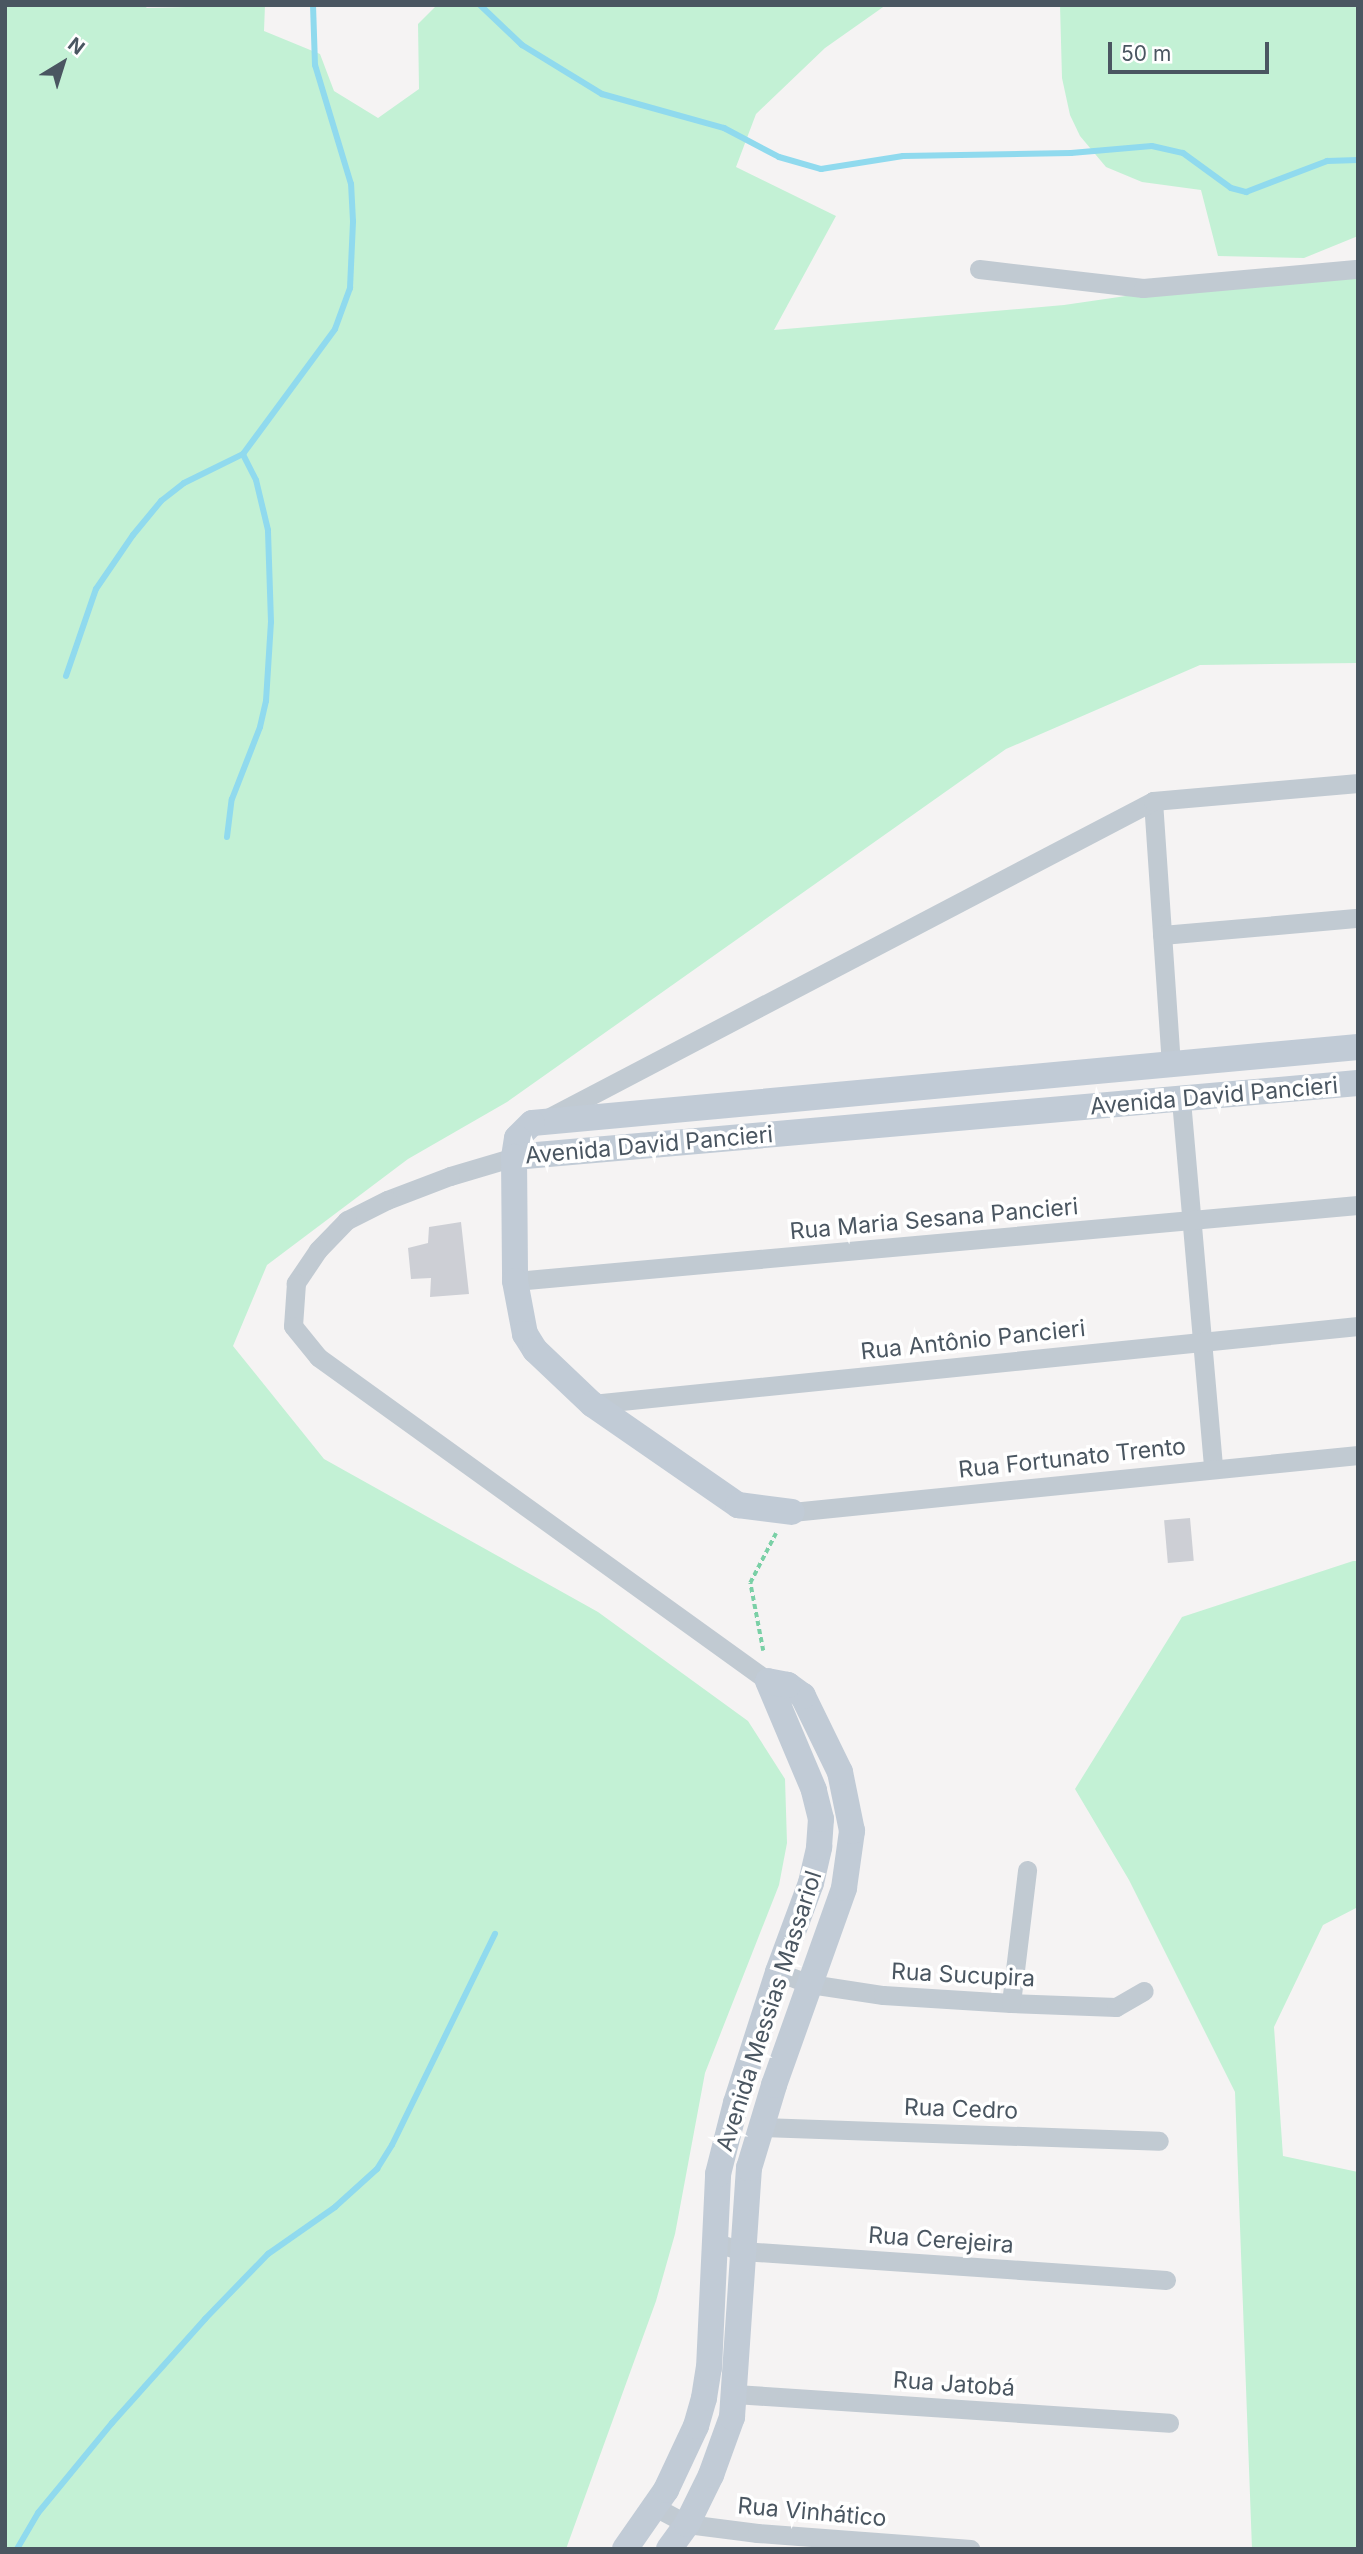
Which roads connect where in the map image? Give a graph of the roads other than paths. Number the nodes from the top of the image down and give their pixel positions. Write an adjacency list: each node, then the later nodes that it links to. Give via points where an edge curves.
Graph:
1 (979, 269): 2 (street, via 1143,288)
2 (1358, 269)
3 (1358, 783): 4 (street)
4 (1153, 801): 6 (street); 11 (street)
5 (1358, 918): 6 (street)
6 (1162, 935): 8 (street)
7 (1358, 1047): 8 (street, Avenida David Pancieri)
8 (1171, 1065): 11 (street, Avenida David Pancieri)
9 (1358, 1083): 10 (street, Avenida David Pancieri)
10 (1181, 1100): 12 (street, Avenida David Pancieri); 14 (street)
11 (541, 1122): 12 (street, Avenida David Pancieri, via 520,1132)
12 (514, 1157): 15 (street); 22 (street, via 400,1195 347,1220 318,1250 296,1283 293,1326 318,1357)
13 (1358, 1205): 14 (street, Rua Maria Sesana Pancieri)
14 (1192, 1221): 15 (street, Rua Maria Sesana Pancieri); 17 (street)
15 (515, 1281): 18 (street, via 530,1342)
16 (1358, 1326): 17 (street, Rua Antônio Pancieri)
17 (1200, 1341): 18 (street, Rua Antônio Pancieri); 20 (street)
18 (593, 1404): 21 (street, via 738,1505)
19 (1358, 1455): 20 (street, Rua Fortunato Trento)
20 (1213, 1469): 21 (street, Rua Fortunato Trento)
21 (792, 1512)
22 (768, 1681): 24 (street, Avenida Messias Massariol, via 804,1763 821,1819 811,1883); 25 (street, Avenida Messias Massariol, via 788,1685 803,1696 840,1772 852,1831 844,1888)
23 (1027, 1870): 27 (street)
24 (778, 1972): 25 (street, Rua Sucupira); 30 (street, Avenida Messias Massariol, via 725,2143)
25 (810, 1984): 27 (street, Rua Sucupira, via 883,1995); 28 (street, Avenida Messias Massariol)
26 (1144, 1991): 27 (street, Rua Sucupira, via 1116,2007)
27 (1011, 2003)
28 (762, 2127): 29 (street, Rua Cedro); 31 (street, Avenida Messias Massariol, via 749,2168)
29 (1159, 2141)
30 (713, 2242): 31 (street, Rua Cerejeira); 35 (street, Avenida Messias Massariol, via 704,2398 696,2426)
31 (743, 2251): 32 (street, Rua Cerejeira); 33 (street, Avenida Messias Massariol)
32 (1166, 2280)
33 (735, 2395): 34 (street, Rua Jatobá); 36 (street, Avenida Messias Massariol, via 726,2438)
34 (1169, 2423)
35 (655, 2507): 36 (street, Rua Vinhático); 37 (street, Avenida Messias Massariol)
36 (687, 2524): 38 (street, Avenida Messias Massariol); 39 (street, Rua Vinhático)
37 (625, 2549)
38 (669, 2549)
39 (970, 2549)

